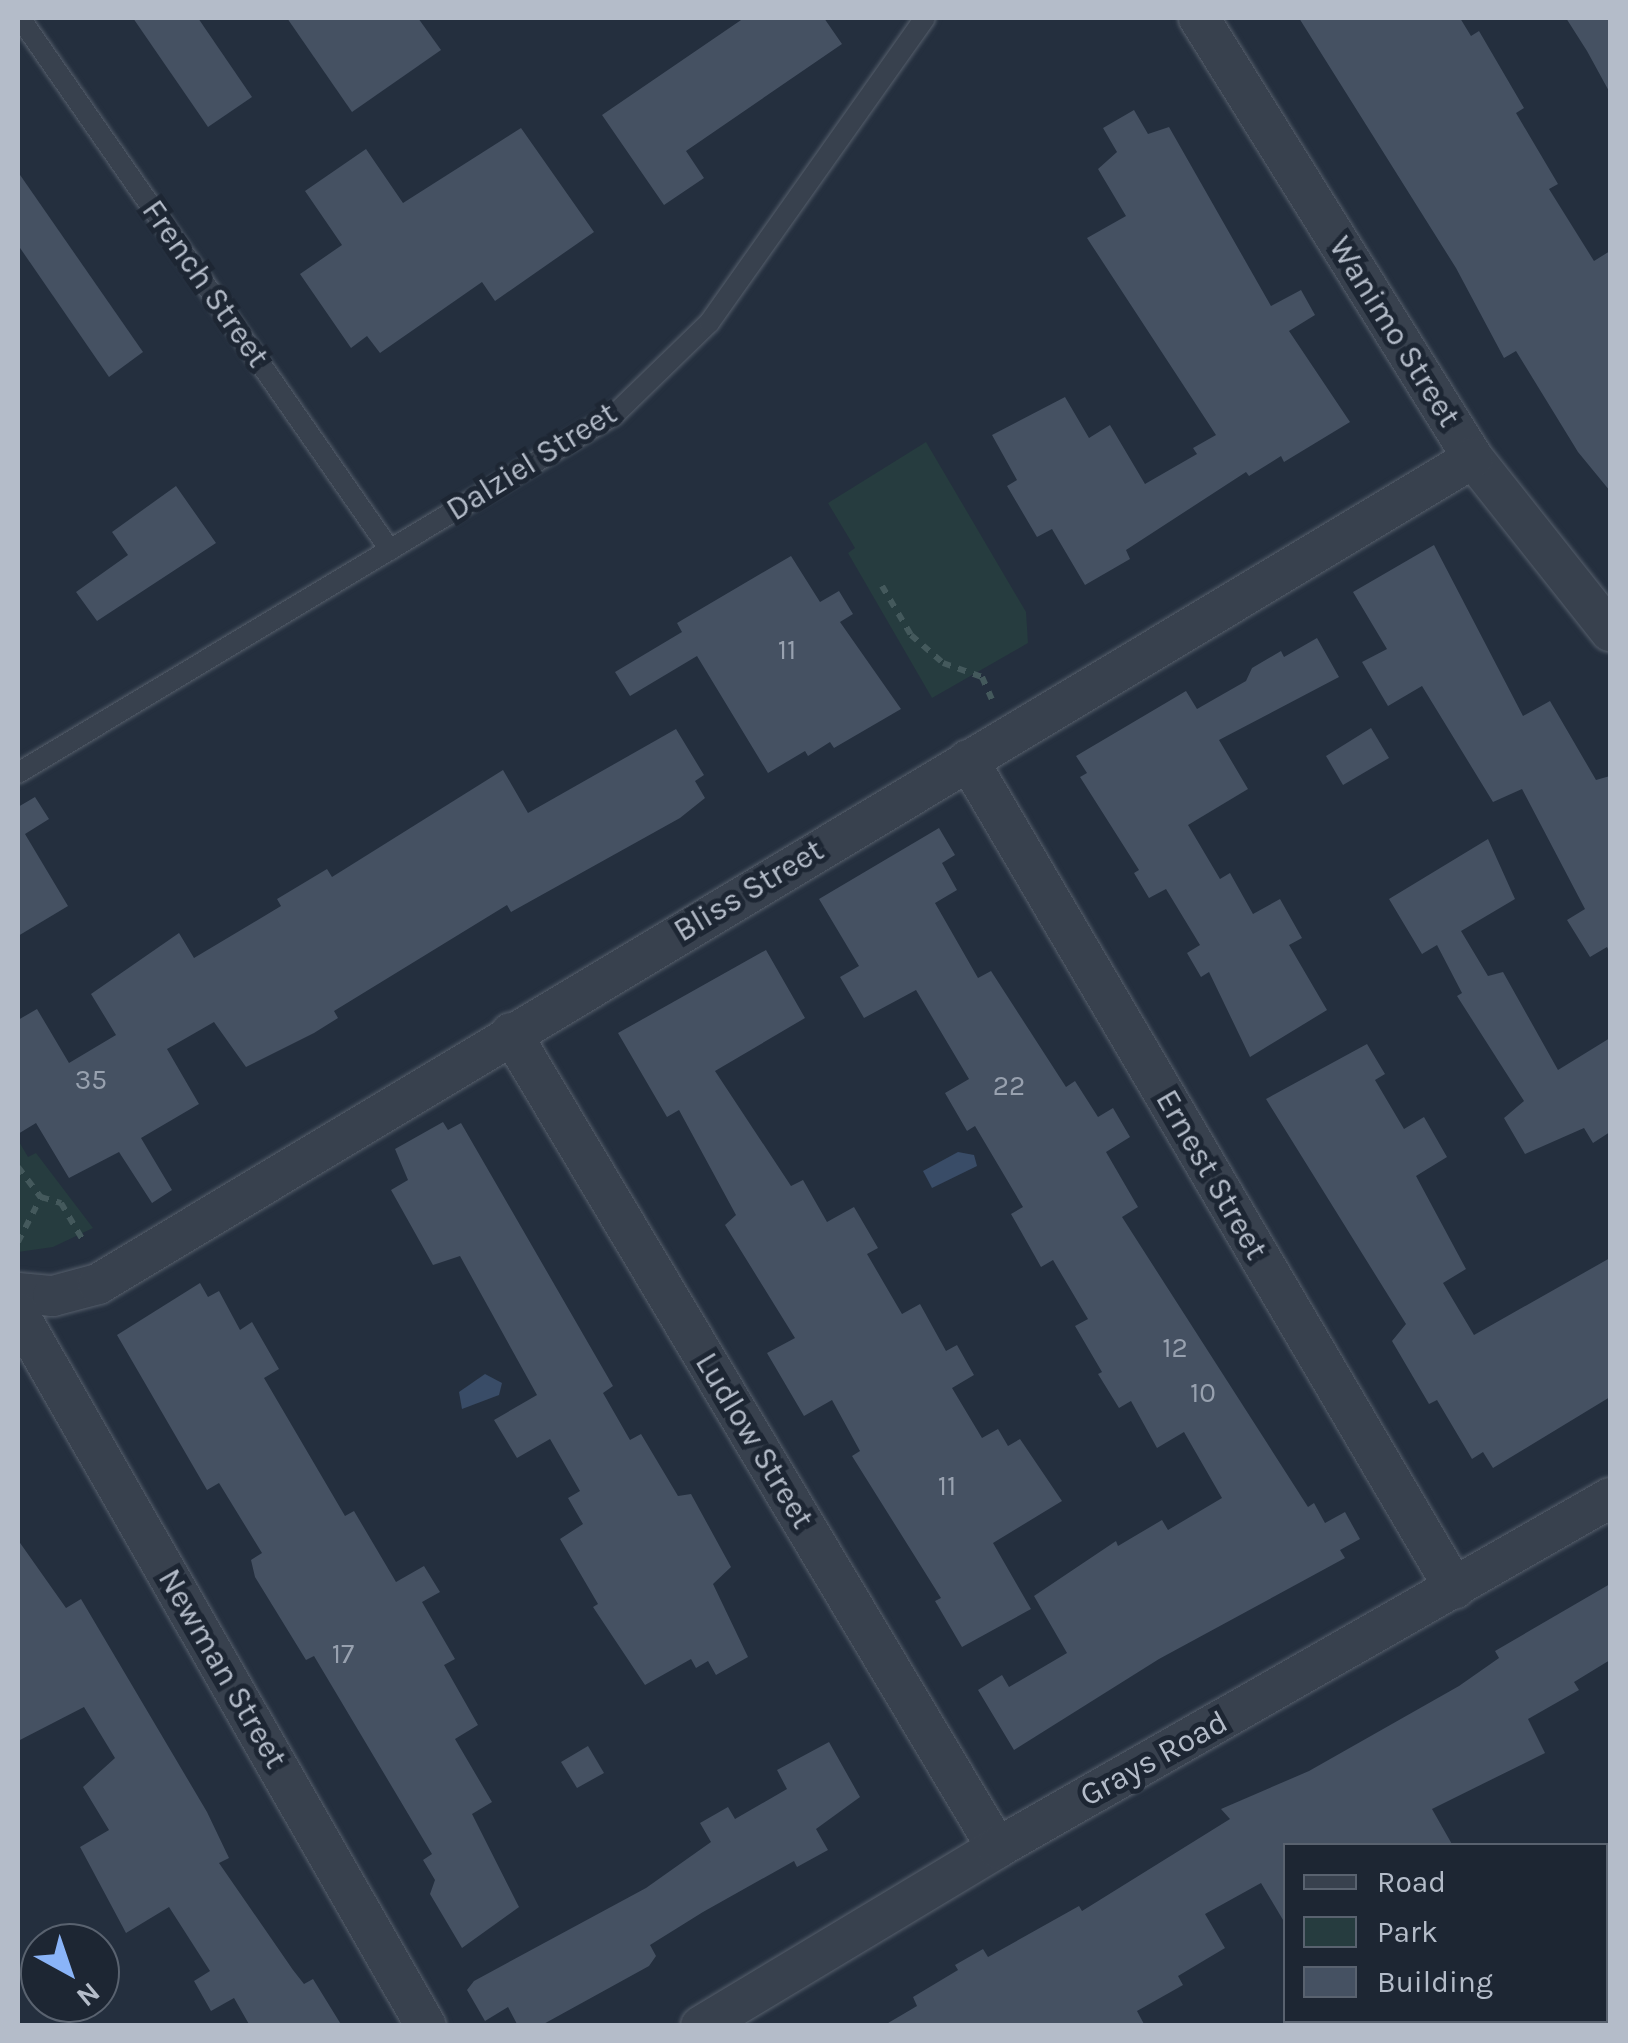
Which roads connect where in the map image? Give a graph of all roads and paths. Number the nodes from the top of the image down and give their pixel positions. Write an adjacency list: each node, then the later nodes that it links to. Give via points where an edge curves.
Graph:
1 (20, 18): 5 (lane, French Street)
2 (926, 18): 5 (lane, Dalziel Street, via 710,323 614,415)
3 (1199, 18): 4 (street, Wanimo Street)
4 (1473, 458): 7 (street, Wanimo Street); 9 (street, Bliss Street)
5 (390, 550): 10 (lane, Dalziel Street)
6 (882, 586): 8 (path, via 910,634 944,663 982,677)
7 (1610, 631)
8 (992, 699)
9 (968, 760): 11 (street, Bliss Street); 19 (street, Ernest Street)
10 (18, 773)
11 (510, 1033): 16 (street, Bliss Street, via 98,1284 54,1296); 20 (street, Ludlow Street)
12 (18, 1167): 13 (path)
13 (40, 1197): 14 (path); 15 (path, via 61,1203)
14 (18, 1242)
15 (84, 1242)
16 (18, 1293)
17 (18, 1314): 21 (street, Newman Street)
18 (1610, 1498): 19 (street, Grays Road)
19 (1455, 1589): 20 (street, Grays Road)
20 (996, 1848): 22 (street, Grays Road)
21 (426, 2026)
22 (701, 2026)

